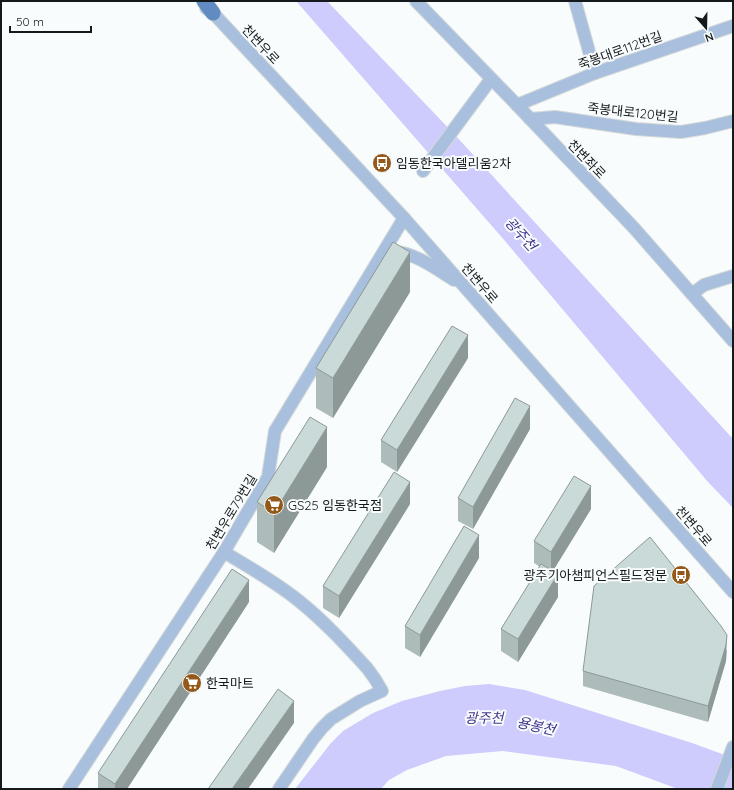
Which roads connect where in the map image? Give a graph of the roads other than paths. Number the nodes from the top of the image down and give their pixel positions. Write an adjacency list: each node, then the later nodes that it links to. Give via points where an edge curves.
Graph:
1 (198, 1): 4 (street, 천변우로)
2 (416, 1): 7 (street, 천변좌로)
3 (575, 1): 6 (street)
4 (208, 7): 12 (street, 천변우로)
5 (733, 26): 6 (street, 죽봉대로112번길)
6 (595, 73): 8 (street, 죽봉대로112번길)
7 (491, 79): 8 (street, 천변좌로); 11 (street)
8 (517, 106): 9 (street, 천변좌로)
9 (530, 119): 10 (street, 죽봉대로120번길, via 555,117 636,129 681,132); 16 (street, 천변좌로, via 634,228)
10 (733, 121)
11 (423, 171)
12 (404, 218): 13 (street, 천변우로79번길); 15 (street, 천변우로)
13 (380, 258): 15 (street, via 394,252 408,254); 18 (street, 천변우로79번길, via 275,431 268,477)
14 (733, 276): 16 (street, via 704,285)
15 (464, 285): 19 (street, 천변우로)
16 (692, 294): 17 (street, 천변좌로)
17 (733, 341)
18 (224, 552): 21 (street, 천변우로79번길); 22 (street, via 304,605 367,668 382,691 331,719 313,739)
19 (733, 592)
20 (732, 750): 23 (street)
21 (69, 789)
22 (279, 789)
23 (717, 789)

